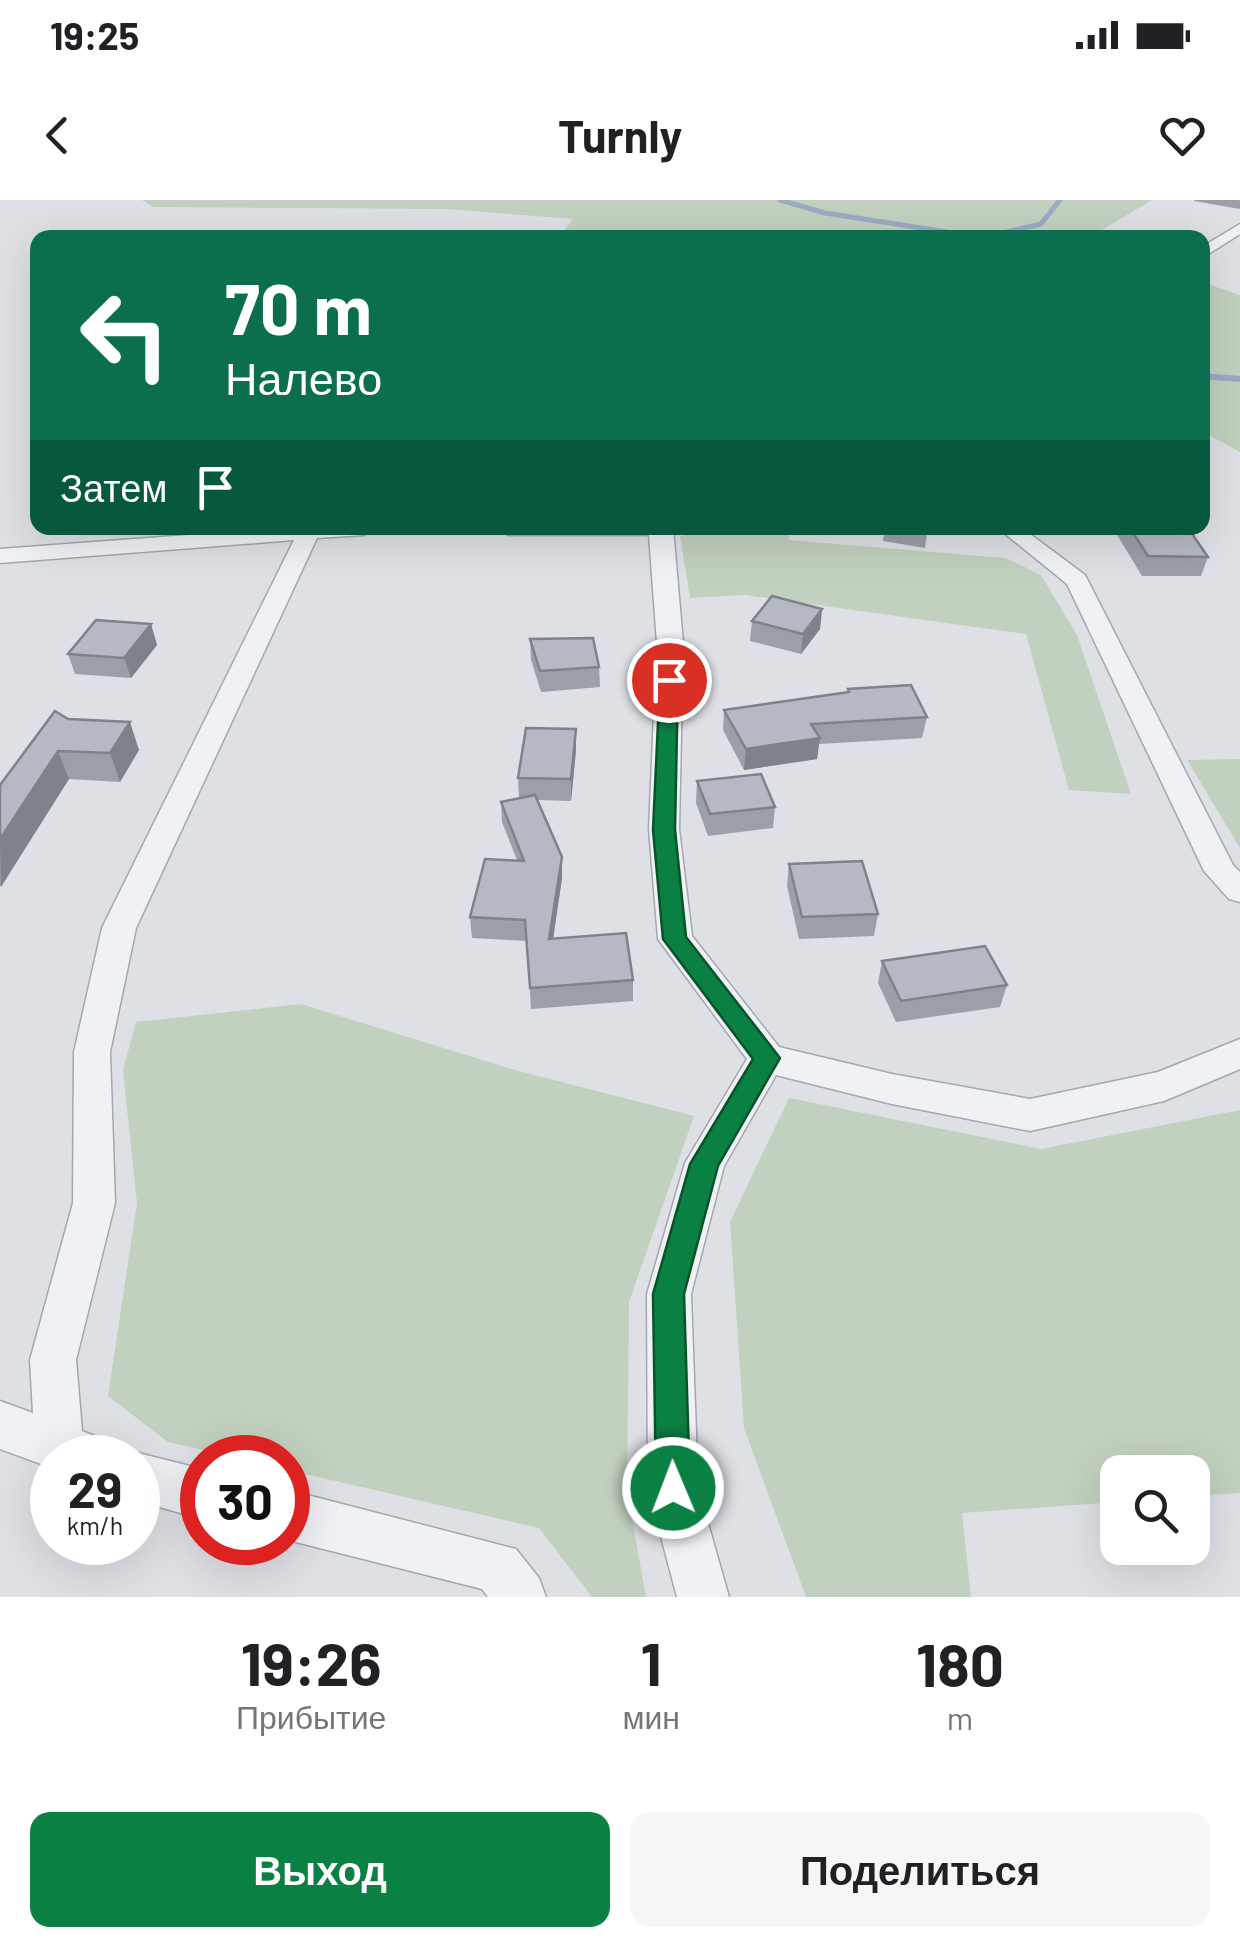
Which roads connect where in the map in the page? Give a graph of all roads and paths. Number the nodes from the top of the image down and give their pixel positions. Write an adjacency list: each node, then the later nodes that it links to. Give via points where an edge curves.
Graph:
1 (1240, 228): 2 (street)
2 (1210, 249)
3 (250, 535): 7 (street)
4 (308, 535): 12 (street, via 119,928 92,1052 94,1204 53,1360)
5 (661, 535): 10 (street, via 670,643 664,830 675,939)
6 (1018, 535): 8 (street, via 1076,580 1220,872)
7 (0, 556)
8 (1240, 891)
9 (1240, 1054): 10 (street, via 1164,1086 1030,1115)
10 (767, 1058): 16 (street, via 704,1164 669,1294 673,1488)
11 (0, 1425): 13 (street)
12 (70, 1435)
13 (30, 1436)
14 (310, 1521): 15 (street, via 498,1568)
15 (520, 1597)
16 (703, 1597)

